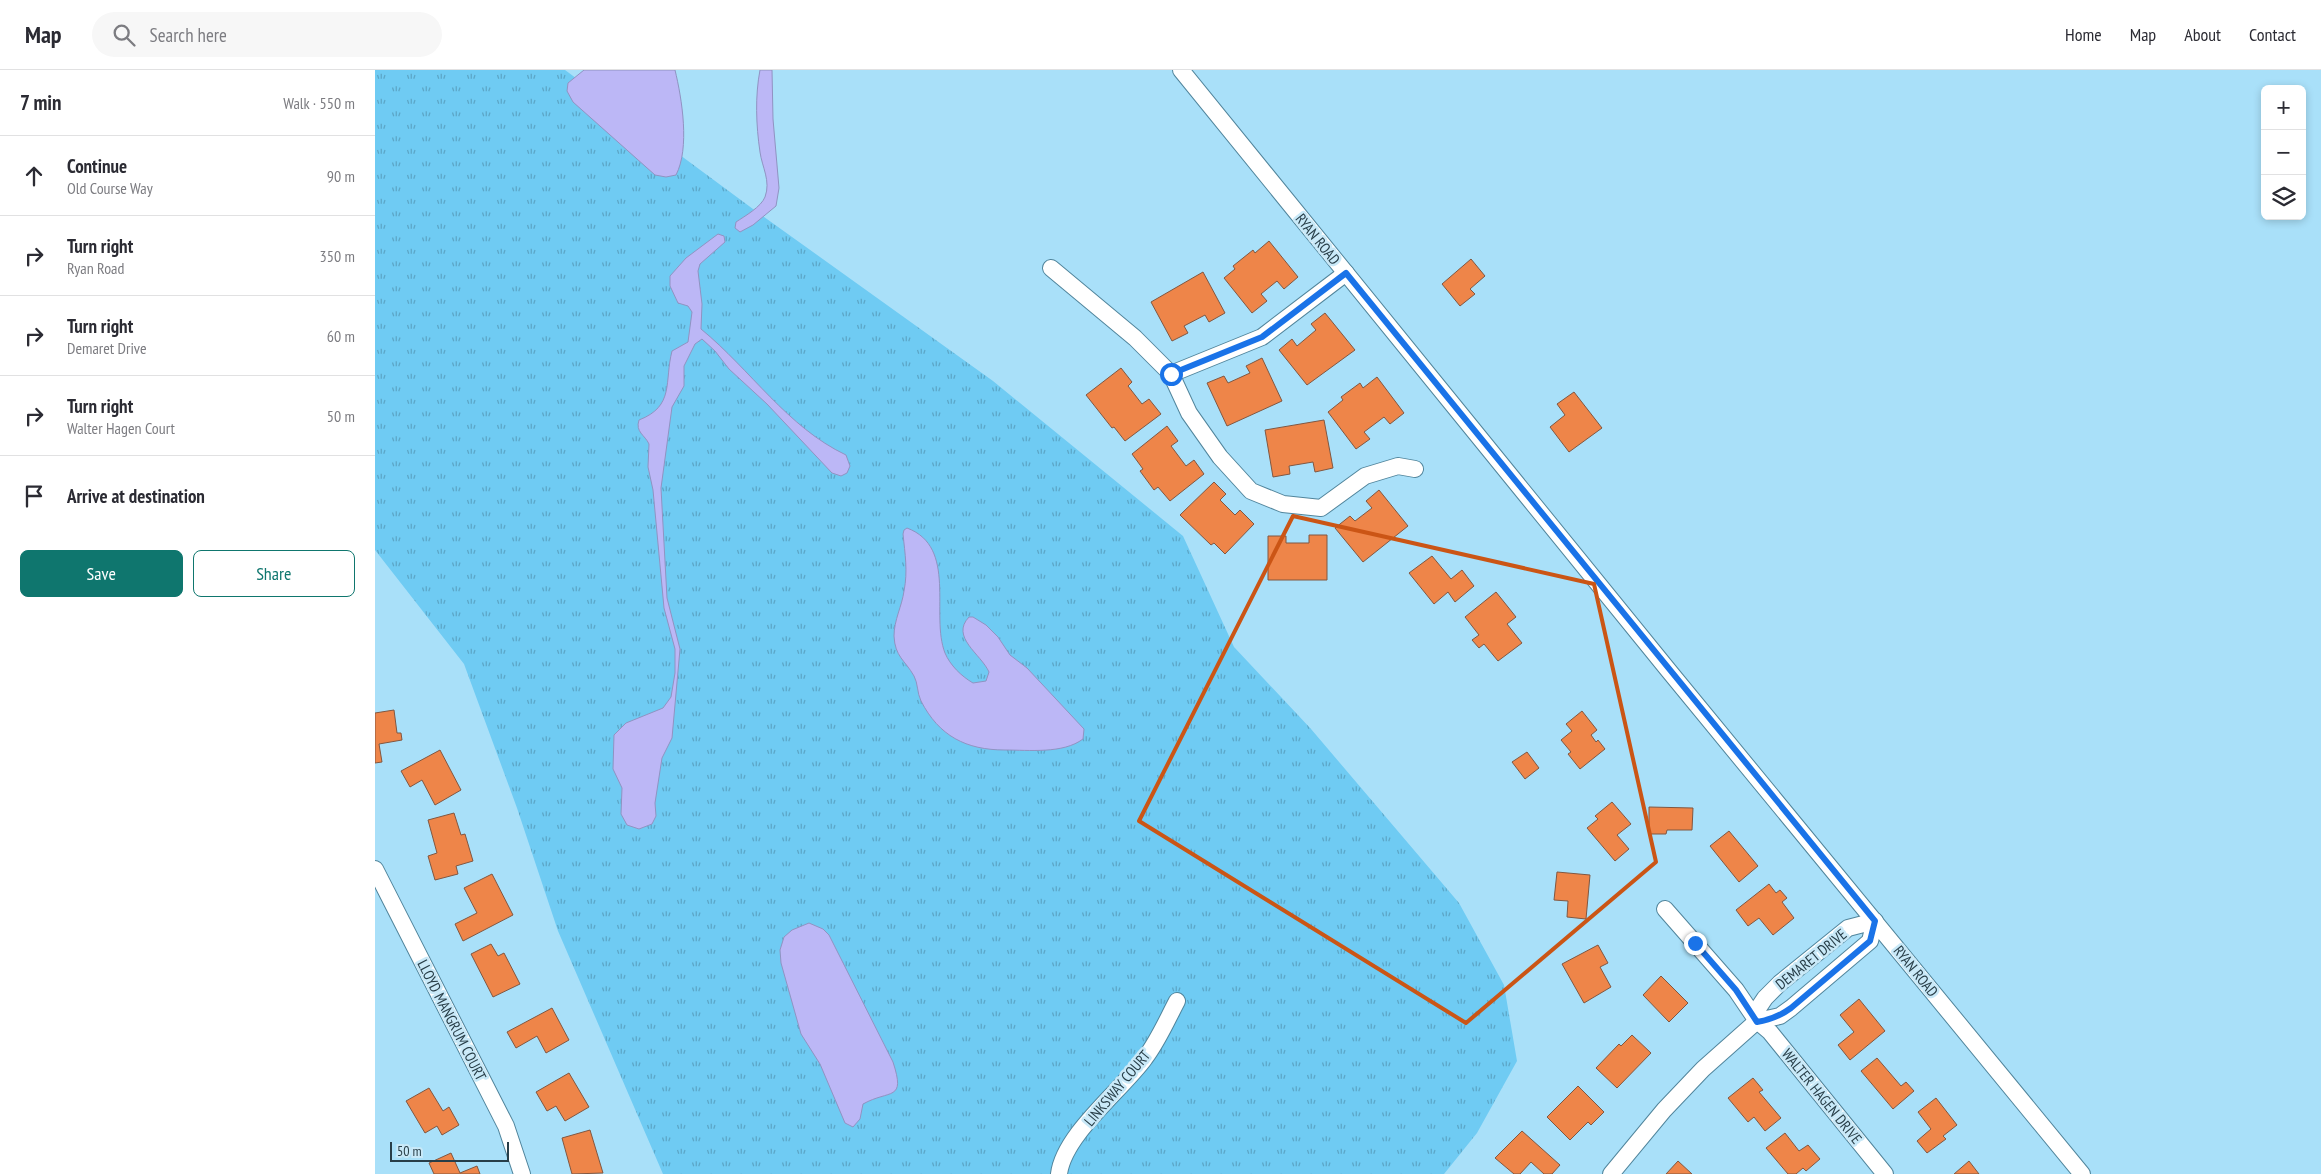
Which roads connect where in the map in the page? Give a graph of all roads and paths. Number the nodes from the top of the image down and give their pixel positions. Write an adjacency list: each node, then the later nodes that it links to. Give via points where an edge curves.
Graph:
1 (1181, 70): 3 (street, RYAN ROAD)
2 (1051, 268): 4 (street, via 1135,338)
3 (1346, 273): 4 (street, via 1262,337); 8 (street, RYAN ROAD)
4 (1171, 374): 5 (street, via 1189,412 1220,456 1251,491 1283,504 1321,508 1365,476 1398,466)
5 (1415, 469)
6 (375, 869): 11 (street, LLOYD MANGRUM COURT, via 506,1126)
7 (1665, 909): 10 (street, WALTER HAGEN DRIVE, via 1736,990)
8 (1875, 921): 10 (street, DEMARET DRIVE, via 1870,941 1780,1016); 10 (street, DEMARET DRIVE, via 1848,928 1780,983 1757,1010); 15 (street, RYAN ROAD)
9 (1177, 1001): 12 (street, LINKSWAY COURT, via 1146,1058 1093,1114 1071,1145)
10 (1757, 1022): 13 (street, DEMARET DRIVE, via 1703,1069); 14 (street, WALTER HAGEN DRIVE, via 1770,1032)
11 (522, 1174)
12 (1059, 1174)
13 (1611, 1174)
14 (1885, 1174)
15 (2082, 1174)

